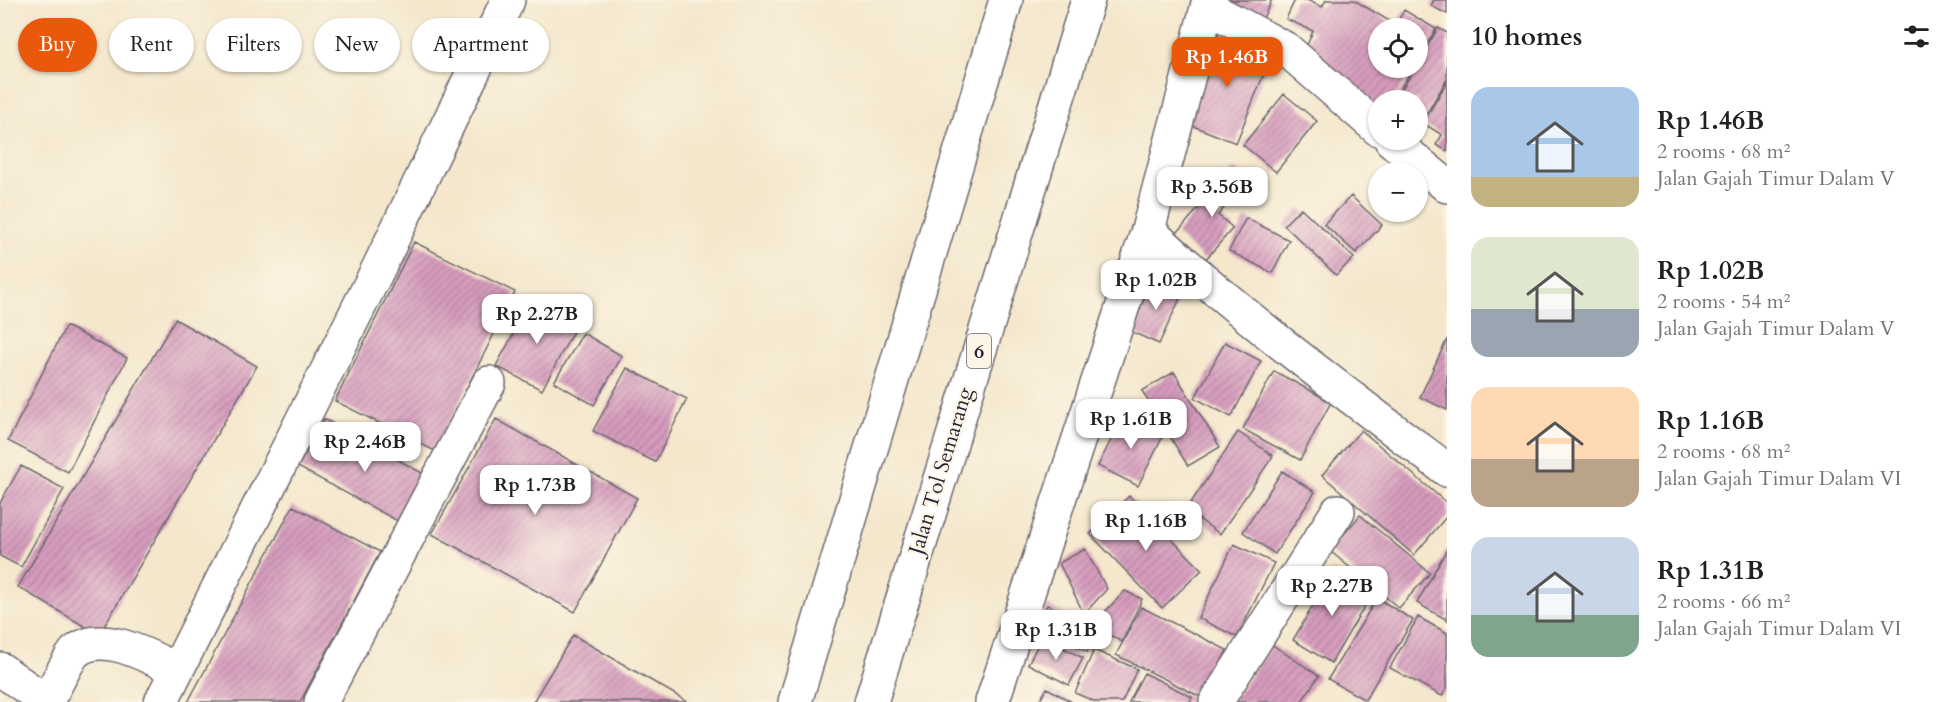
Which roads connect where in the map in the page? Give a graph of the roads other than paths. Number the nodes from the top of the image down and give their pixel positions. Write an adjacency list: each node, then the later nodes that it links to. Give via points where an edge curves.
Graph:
1 (508, 0): 13 (main road, via 380,267)
2 (1006, 0): 17 (main road)
3 (1088, 0): 18 (main road, Jalan Tol Semarang / 6)
4 (1208, 4): 5 (main road, via 1286,49); 8 (main road)
5 (1368, 120)
6 (1403, 150): 7 (main road)
7 (1447, 186)
8 (1148, 230): 10 (main road, via 1298,356); 19 (main road)
9 (489, 383): 16 (main road)
10 (1447, 470)
11 (1338, 511): 20 (main road)
12 (0, 669): 14 (main road)
13 (177, 670): 14 (main road, via 132,649 93,643 75,652); 15 (main road)
14 (47, 702)
15 (161, 702)
16 (321, 702)
17 (795, 702)
18 (871, 702)
19 (992, 702)
20 (1216, 702)

